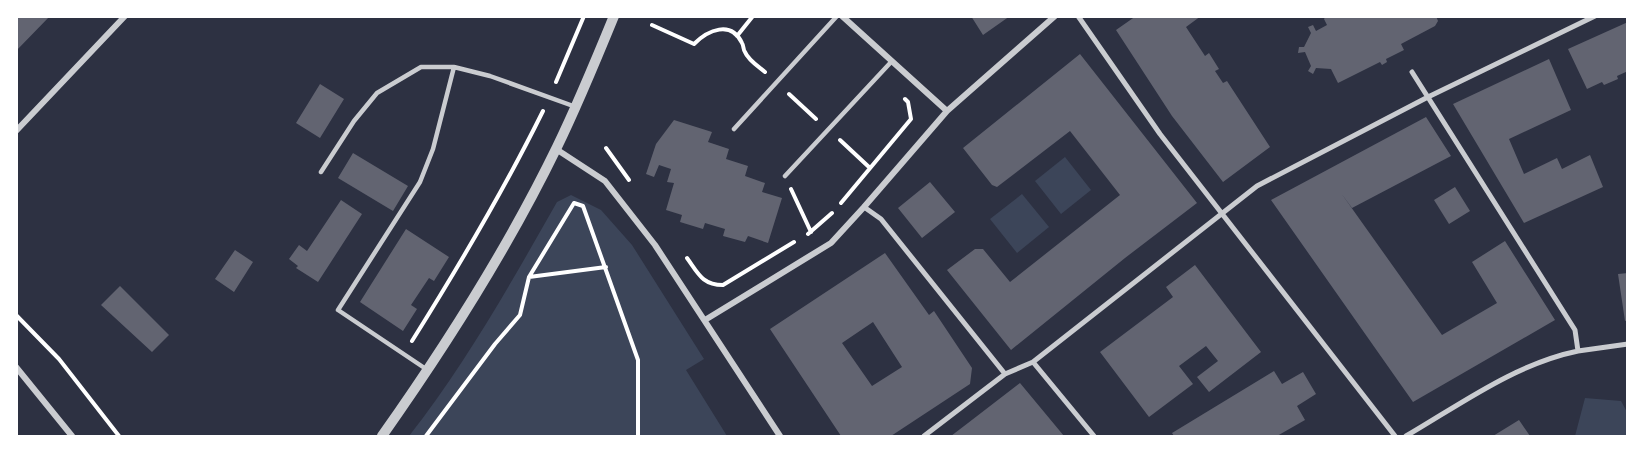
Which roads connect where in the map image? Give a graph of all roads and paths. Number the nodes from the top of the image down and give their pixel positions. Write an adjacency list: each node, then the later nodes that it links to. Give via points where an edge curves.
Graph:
1 (125, 16): 19 (street)
2 (584, 16): 14 (path)
3 (614, 16): 16 (street)
4 (753, 16): 10 (path)
5 (837, 16): 18 (lane)
6 (842, 16): 11 (street)
7 (1055, 16): 17 (street)
8 (1078, 16): 24 (street, via 1160,134)
9 (1595, 16): 15 (street)
10 (737, 36)
11 (892, 61): 17 (street); 22 (lane)
12 (454, 67): 14 (lane); 21 (lane, via 421,67 377,93); 32 (lane, via 420,182 338,310)
13 (1412, 72): 15 (street)
14 (549, 97): 16 (lane); 32 (path, via 500,195)
15 (1428, 97): 24 (street, via 1257,186); 31 (street, via 1575,330)
16 (576, 107): 20 (street)
17 (947, 111): 23 (street)
18 (734, 129)
19 (16, 131)
20 (556, 149): 29 (street, via 605,181 655,245); 35 (street, via 488,274)
21 (321, 172)
22 (785, 176): 25 (path)
23 (864, 207): 29 (street, via 831,243); 36 (street, via 881,219)
24 (1223, 214): 33 (street); 45 (street)
25 (811, 232)
26 (606, 267): 27 (path); 27 (path, via 583,206 574,203); 41 (path, via 638,360)
27 (529, 277): 40 (path, via 520,315)
28 (16, 315): 38 (path, via 59,359)
29 (705, 320): 42 (street)
30 (1628, 344): 31 (street)
31 (1578, 351): 46 (street, via 1511,375)
32 (404, 355): 35 (lane)
33 (1034, 362): 36 (street); 44 (street)
34 (16, 367): 37 (street)
35 (428, 371): 39 (street)
36 (1005, 374): 43 (street)
37 (72, 436)
38 (119, 436)
39 (382, 436)
40 (426, 436)
41 (638, 436)
42 (780, 436)
43 (924, 436)
44 (1094, 436)
45 (1395, 436)
46 (1406, 436)

